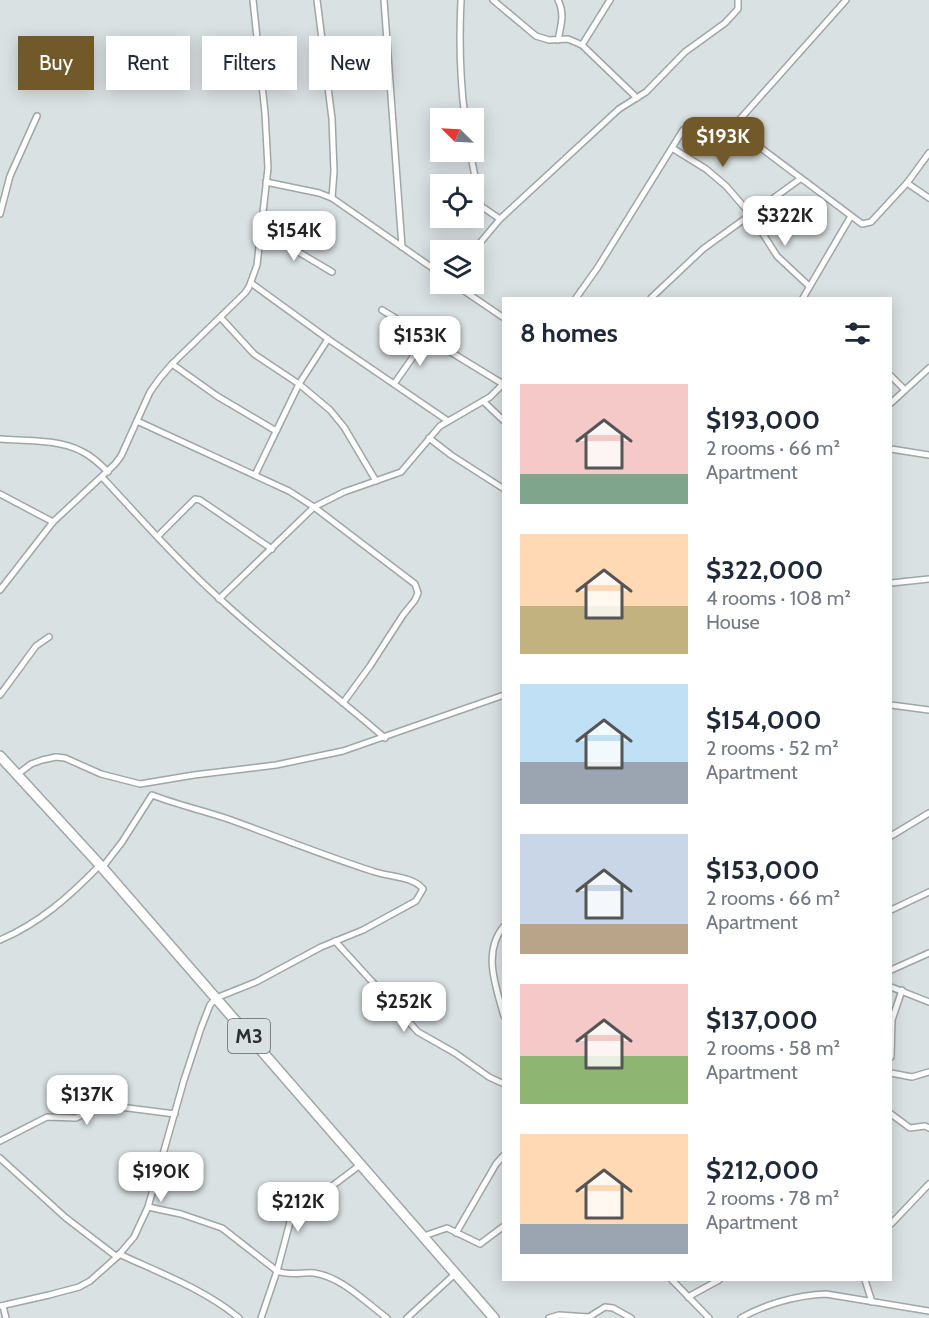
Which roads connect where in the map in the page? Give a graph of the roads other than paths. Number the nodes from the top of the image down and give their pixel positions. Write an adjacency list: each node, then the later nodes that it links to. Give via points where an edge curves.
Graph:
1 (253, 0): 20 (street, via 267,141)
2 (317, 0): 23 (street, via 332,119)
3 (384, 0): 31 (street)
4 (461, 0): 13 (street)
5 (493, 0): 10 (street, via 536,36)
6 (558, 0): 10 (street, via 563,19)
7 (610, 0): 11 (street)
8 (738, 0): 12 (street, via 738,9 725,23 673,62)
9 (846, 0): 15 (street)
10 (558, 39): 11 (street)
11 (582, 45): 12 (street)
12 (637, 98): 28 (street, via 619,109)
13 (464, 108)
14 (36, 116): 22 (street)
15 (734, 127): 16 (street, via 690,124); 19 (street)
16 (672, 148): 26 (street, via 706,169); 37 (street)
17 (929, 153): 21 (street)
18 (472, 162): 28 (street, via 481,206)
19 (800, 179): 26 (street); 27 (street)
20 (266, 182): 23 (street); 30 (street)
21 (907, 183): 24 (street); 27 (street, via 871,222 862,224)
22 (3, 188): 25 (street)
23 (332, 198): 31 (street)
24 (929, 198)
25 (0, 214)
26 (751, 215): 35 (street, via 777,256); 38 (street, via 703,249)
27 (851, 216): 35 (street)
28 (500, 219): 29 (street)
29 (482, 240)
30 (260, 241): 33 (street, via 285,244); 34 (street)
31 (402, 247): 32 (street)
32 (430, 266)
33 (332, 272)
34 (251, 283): 42 (street); 44 (street)
35 (809, 286): 39 (street)
36 (469, 294): 41 (street)
37 (577, 297)
38 (652, 297)
39 (804, 297)
40 (382, 310): 43 (street)
41 (502, 317)
42 (221, 318): 45 (street); 49 (street, via 254,354)
43 (427, 337): 48 (street); 50 (street)
44 (328, 339): 49 (street); 50 (street)
45 (172, 364): 56 (street, via 150,392); 58 (street)
46 (929, 368): 52 (street)
47 (892, 377): 52 (street)
48 (502, 383)
49 (299, 384): 58 (street); 66 (street, via 344,427)
50 (394, 384): 57 (street)
51 (502, 385): 53 (street)
52 (905, 390): 54 (street)
53 (483, 401): 55 (street); 57 (street)
54 (892, 402)
55 (502, 418)
56 (137, 421): 63 (street, via 121,456); 64 (street)
57 (448, 421): 59 (street)
58 (276, 431): 64 (street)
59 (429, 438): 66 (street, via 401,472); 67 (street)
60 (0, 439): 63 (street, via 79,449)
61 (892, 449): 62 (street)
62 (929, 455)
63 (108, 472): 65 (street)
64 (255, 475): 69 (street, via 289,490)
65 (102, 477): 70 (street); 71 (street)
66 (376, 481): 69 (street)
67 (502, 488)
68 (0, 494): 70 (street)
69 (314, 507): 72 (street); 80 (street, via 417,588 415,600)
70 (53, 522): 75 (street)
71 (158, 536): 72 (street, via 195,499); 76 (street)
72 (272, 549): 76 (street)
73 (929, 579): 74 (street)
74 (892, 583)
75 (0, 590)
76 (219, 599): 80 (street)
77 (49, 637): 78 (street, via 36,646)
78 (0, 694)
79 (502, 696): 83 (street)
80 (343, 703): 83 (street)
81 (892, 705): 82 (street)
82 (929, 710)
83 (385, 738): 86 (street, via 317,757)
84 (0, 756): 85 (main road, M3)
85 (18, 774): 86 (street, via 31,764 56,757 130,782); 90 (main road, M3)
86 (156, 782): 87 (street)
87 (152, 795): 90 (street, via 122,842); 95 (street, via 368,870 420,884 423,889 416,901)
88 (929, 813): 89 (street)
89 (892, 835)
90 (101, 866): 94 (street, via 53,910); 100 (main road, M3)
91 (929, 892): 92 (street)
92 (892, 910)
93 (502, 929): 102 (street, via 491,955)
94 (0, 940)
95 (335, 941): 100 (street); 106 (street, via 418,1032)
96 (929, 953): 97 (street)
97 (892, 970)
98 (892, 987): 99 (street)
99 (902, 990): 101 (street); 103 (street)
100 (216, 998): 107 (street, via 204,1020); 113 (main road, M3)
101 (929, 1002)
102 (502, 1008)
103 (892, 1020)
104 (929, 1072): 105 (street, via 912,1077)
105 (892, 1073)
106 (502, 1083)
107 (175, 1114): 110 (street, via 120,1107 95,1109 76,1118 47,1117); 115 (street)
108 (892, 1115): 109 (street, via 913,1129)
109 (929, 1128)
110 (0, 1141)
111 (502, 1157): 118 (street)
112 (0, 1158): 120 (street, via 66,1218)
113 (360, 1164): 119 (main road, M3); 121 (street, via 295,1214)
114 (929, 1184): 116 (street)
115 (148, 1207): 120 (street, via 134,1237); 121 (street, via 222,1228)
116 (892, 1223)
117 (502, 1228): 118 (street, via 480,1244)
118 (456, 1233): 119 (street, via 447,1228)
119 (424, 1236): 122 (main road, M3)
120 (118, 1256): 128 (street, via 79,1287); 131 (street, via 202,1292)
121 (277, 1271): 132 (street); 133 (street, via 314,1273 334,1280)
122 (456, 1273): 134 (street); 135 (main road, M3)
123 (673, 1281): 126 (street)
124 (718, 1281): 126 (street)
125 (866, 1281): 127 (street)
126 (688, 1297): 138 (street)
127 (872, 1302): 129 (street); 139 (street, via 814,1294 764,1307)
128 (1, 1306): 130 (street)
129 (929, 1311)
130 (6, 1318)
131 (239, 1318)
132 (261, 1318)
133 (387, 1318)
134 (407, 1318)
135 (494, 1318)
136 (549, 1318): 137 (street, via 589,1317 605,1307)
137 (631, 1318)
138 (710, 1318)
139 (741, 1318)

